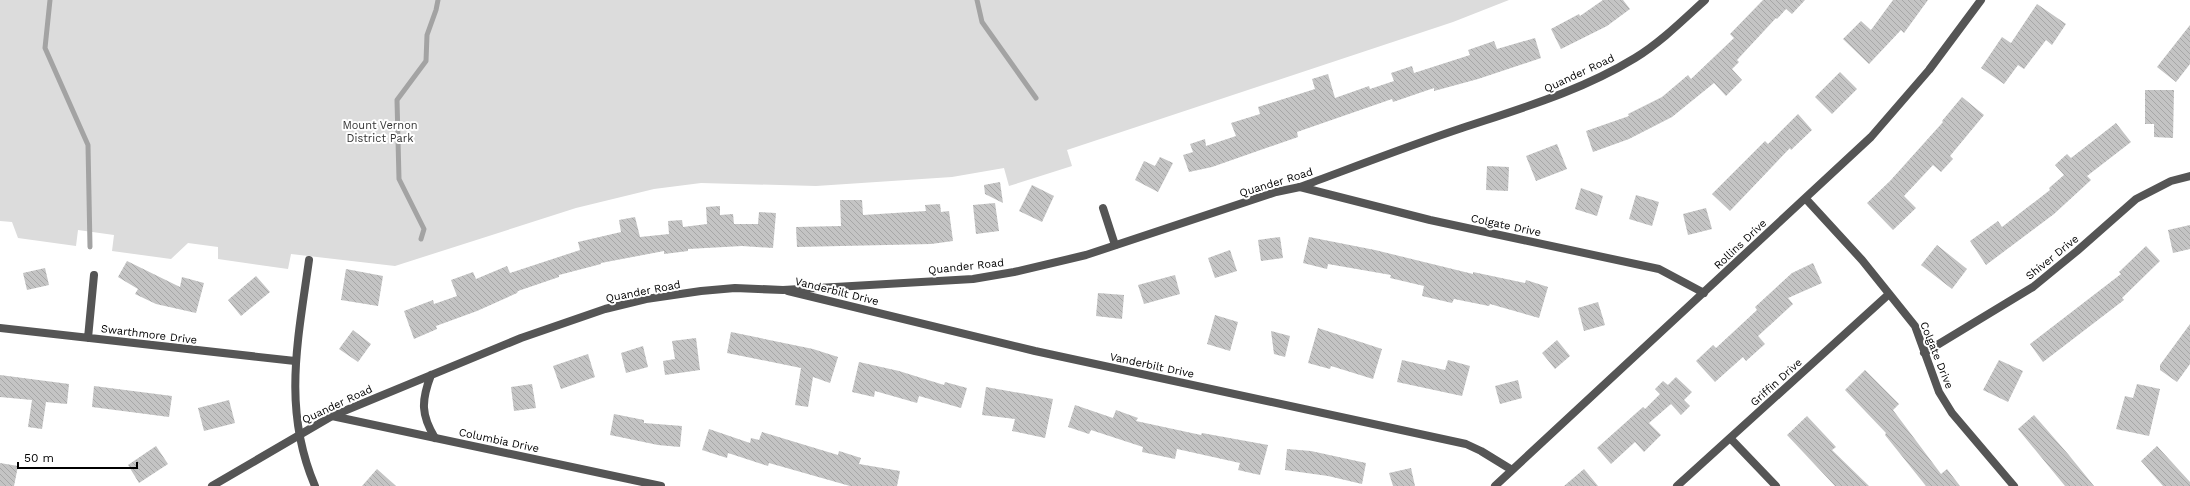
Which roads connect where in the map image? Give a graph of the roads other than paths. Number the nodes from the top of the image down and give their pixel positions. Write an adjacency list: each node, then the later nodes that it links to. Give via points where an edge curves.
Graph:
1 (1705, 0): 4 (street, Quander Road, via 1636,58 1599,78 1540,103 1461,128)
2 (1981, 0): 5 (street, Rollins Drive, via 1900,105 1871,137)
3 (2190, 176): 15 (street, Shiver Drive, via 2171,181 2136,199 2033,287)
4 (1300, 186): 7 (street, Quander Road); 11 (street, Colgate Drive, via 1430,220 1659,269)
5 (1806, 199): 11 (street, Rollins Drive); 12 (street, Colgate Drive, via 1862,260)
6 (1103, 208): 7 (street)
7 (1115, 245): 10 (street, Quander Road, via 1086,255 974,279)
8 (309, 260): 16 (street)
9 (94, 276): 14 (street)
10 (783, 290): 17 (street, Quander Road, via 735,288 702,291 605,309 521,338); 22 (street, Vanderbilt Drive, via 1035,351 1466,444 1481,450)
11 (1704, 293): 22 (street, Rollins Drive)
12 (1889, 294): 15 (street, Colgate Drive, via 1915,326); 21 (street, Griffin Drive)
13 (0, 328): 14 (street, Swarthmore Drive)
14 (88, 338): 16 (street, Swarthmore Drive)
15 (1924, 353): 29 (street, Colgate Drive, via 1939,392 1952,413)
16 (296, 361): 19 (street, via 294,384)
17 (431, 375): 18 (street, Quander Road); 20 (street, via 424,399 424,413)
18 (332, 416): 19 (street, Quander Road); 20 (street, Columbia Drive)
19 (299, 434): 23 (street, Quander Road); 24 (street)
20 (435, 438): 25 (street, Columbia Drive)
21 (1730, 438): 27 (street, Griffin Drive); 28 (street)
22 (1512, 470): 26 (street, Rollins Drive)
23 (212, 486)
24 (315, 486)
25 (661, 486)
26 (1495, 486)
27 (1677, 486)
28 (1776, 486)
29 (2014, 486)

